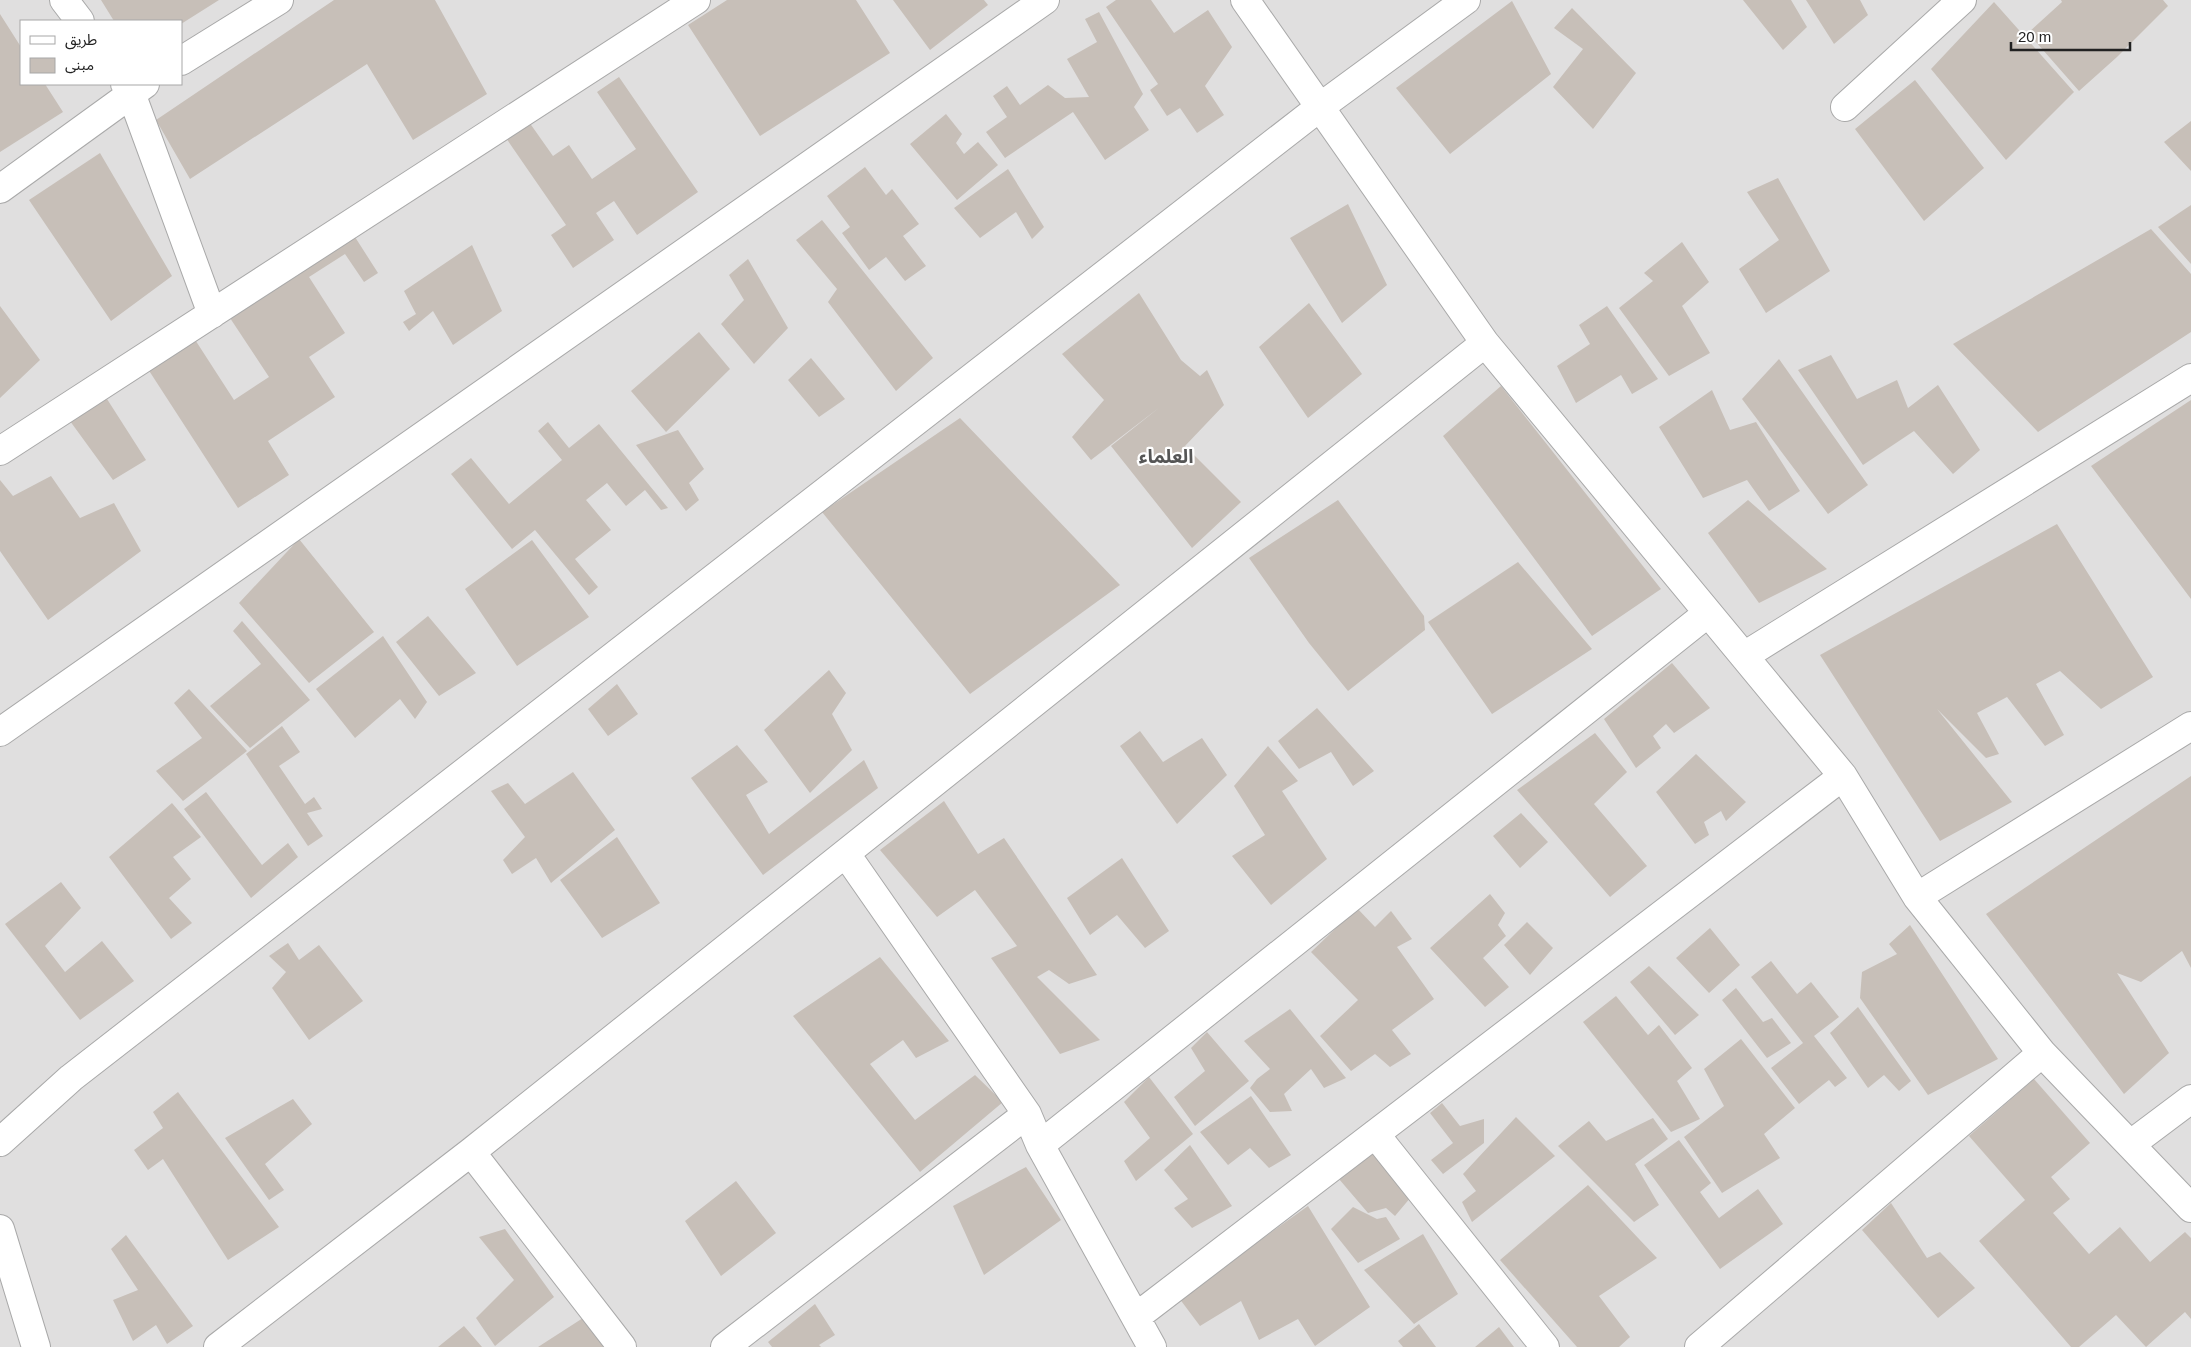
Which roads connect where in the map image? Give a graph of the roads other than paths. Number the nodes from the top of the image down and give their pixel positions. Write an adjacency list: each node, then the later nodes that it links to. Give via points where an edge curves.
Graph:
1 (64, 0): 8 (street)
2 (279, 0): 9 (street)
3 (696, 0): 14 (street)
4 (1045, 0): 21 (street)
5 (1245, 0): 11 (street)
6 (1466, 0): 11 (street)
7 (1962, 0): 12 (street)
8 (79, 20)
9 (182, 60)
10 (134, 87): 13 (street); 14 (street)
11 (1320, 107): 15 (street); 29 (street, via 71,1078)
12 (1845, 107)
13 (0, 189)
14 (212, 314): 17 (street)
15 (1485, 343): 18 (street); 23 (street)
16 (2191, 378): 19 (street)
17 (0, 451)
18 (1708, 613): 19 (street); 31 (street)
19 (1744, 656): 22 (street)
20 (2191, 726): 24 (street)
21 (0, 732)
22 (1843, 776): 24 (street); 28 (street)
23 (846, 854): 27 (street); 32 (street)
24 (1917, 897): 25 (street)
25 (2042, 1053): 30 (street); 42 (street)
26 (2191, 1099): 30 (street)
27 (1028, 1114): 31 (street); 39 (street)
28 (1375, 1134): 35 (street); 41 (street)
29 (0, 1142)
30 (2131, 1144): 33 (street)
31 (1040, 1145): 35 (street)
32 (470, 1152): 37 (street); 38 (street)
33 (2191, 1208)
34 (0, 1229): 36 (street)
35 (1136, 1317): 40 (street)
36 (36, 1347)
37 (218, 1347)
38 (622, 1347)
39 (725, 1347)
40 (1152, 1347)
41 (1545, 1347)
42 (1699, 1347)

